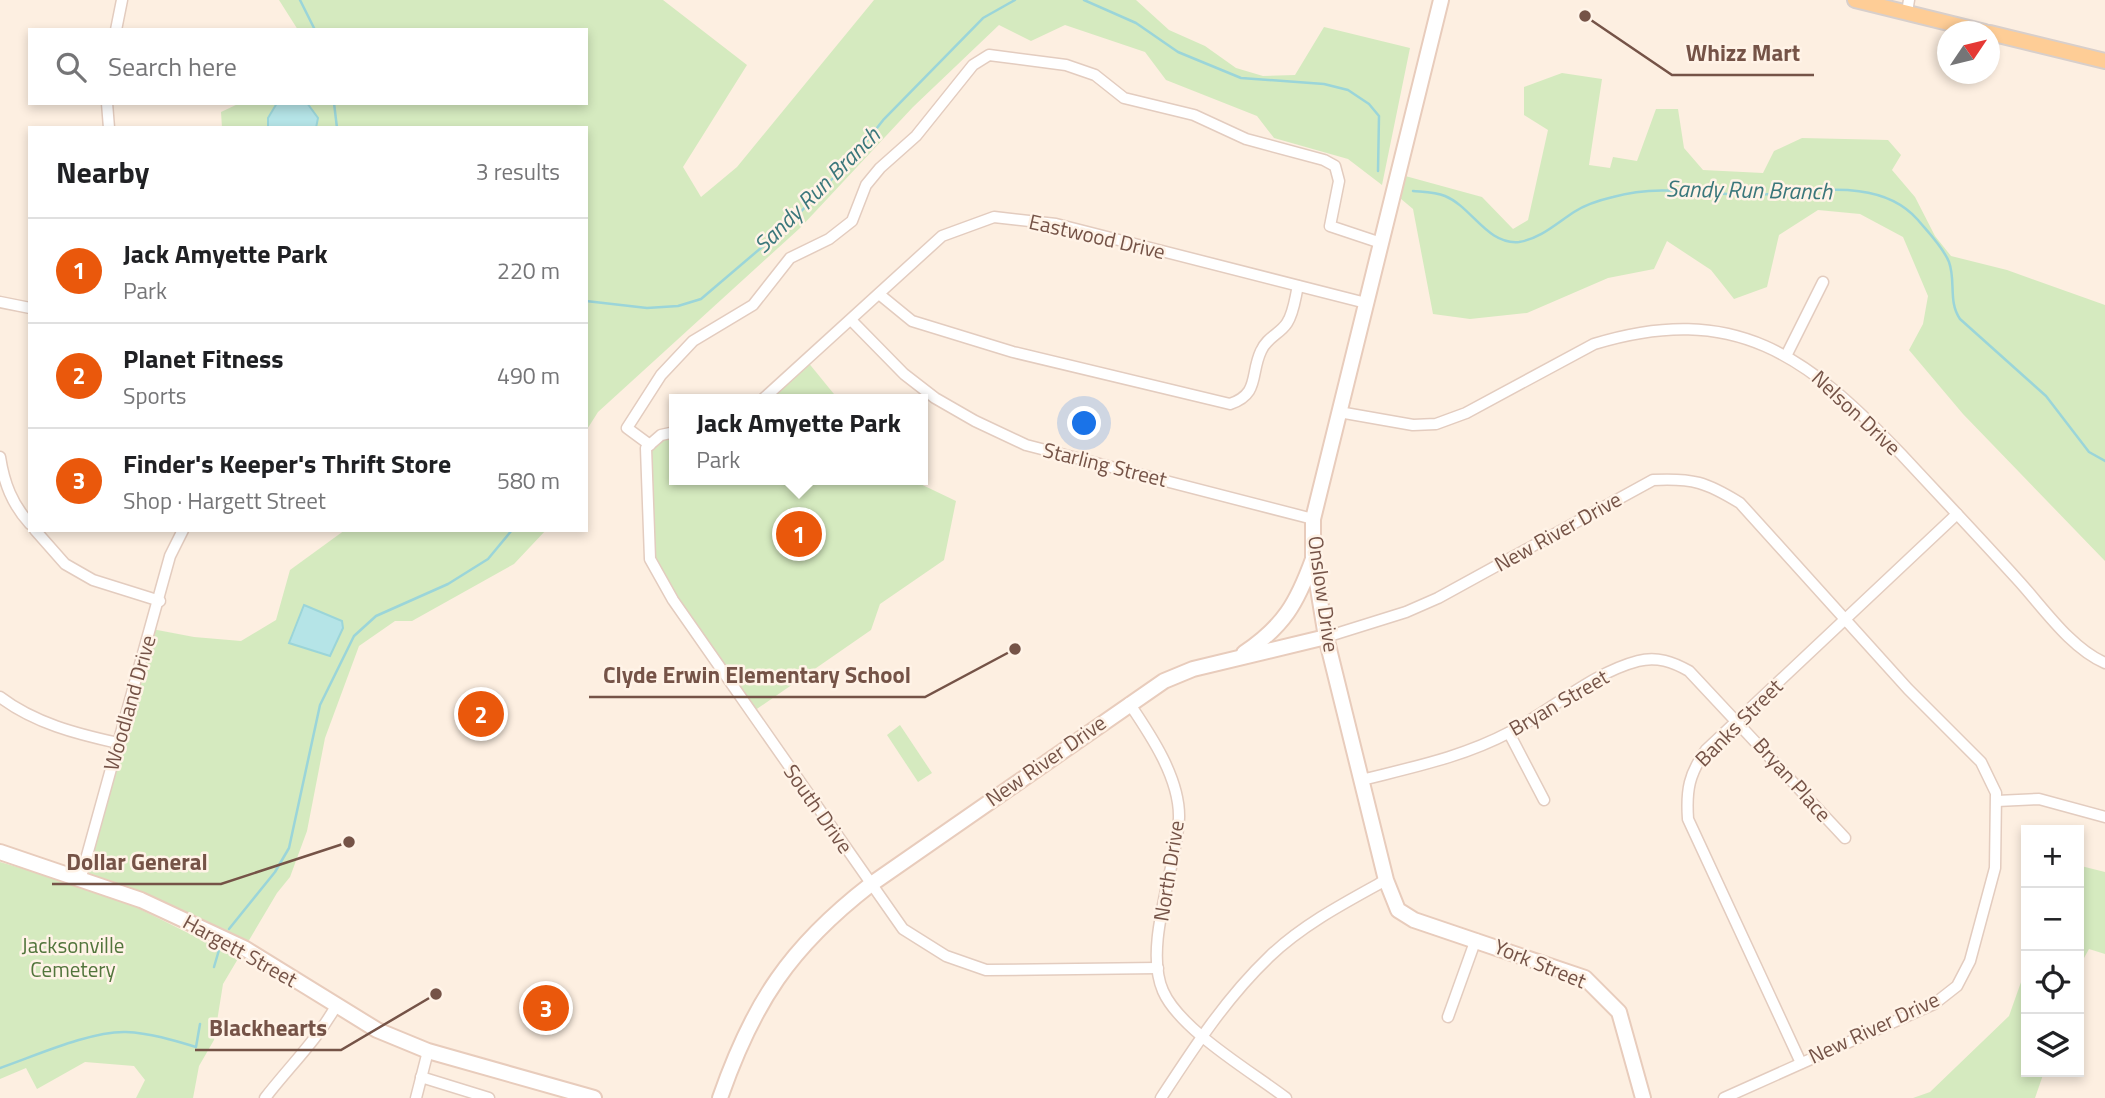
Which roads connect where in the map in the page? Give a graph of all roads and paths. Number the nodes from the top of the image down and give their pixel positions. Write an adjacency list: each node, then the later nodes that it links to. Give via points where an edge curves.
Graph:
1 (122, 0): 6 (street)
2 (1441, 0): 11 (street, Onslow Drive)
3 (1855, 0): 4 (main road)
4 (1908, 6): 5 (main road)
5 (1954, 21)
6 (116, 28)
7 (2000, 35): 8 (main road)
8 (2105, 61)
9 (107, 105): 10 (street)
10 (108, 126)
11 (1381, 243): 16 (street, Onslow Drive); 23 (street, via 1330,226 1339,181 1335,166 1324,160 1246,139 1194,115 1124,97 1095,75 1066,65 989,55 973,65 916,136 880,168 866,185 852,221 829,239 790,258 753,305 693,341 661,375 627,428)
12 (1823, 282): 19 (street)
13 (1298, 286): 14 (street, Eastwood Drive, via 1056,224 994,216 942,236); 14 (street, via 1286,326 1271,334 1260,352 1252,387 1244,400 1230,404 1013,352 912,321); 16 (street, Eastwood Drive)
14 (879, 294): 18 (street, Eastwood Drive)
15 (0, 302): 17 (street)
16 (1366, 303): 21 (street, Onslow Drive)
17 (28, 308)
18 (850, 320): 20 (street, Eastwood Drive); 26 (street, Starling Street, via 935,398 1027,444)
19 (1786, 356): 21 (street, Nelson Drive, via 1722,333 1694,328 1653,331 1594,345 1466,413 1436,424 1413,425); 25 (street, Nelson Drive, via 1833,387)
20 (769, 394)
21 (1339, 412): 26 (street, Onslow Drive)
22 (669, 433): 23 (street)
23 (648, 447): 49 (street, South Drive, via 650,559 673,600)
24 (0, 457): 27 (street, via 4,481)
25 (1957, 514): 32 (street, Banks Street); 35 (street, Nelson Drive, via 2057,624)
26 (1313, 519): 30 (street, Onslow Drive)
27 (28, 522)
28 (37, 532): 31 (street, via 65,564 93,580)
29 (182, 532): 31 (street, Woodland Drive, via 170,556)
30 (1313, 558): 33 (street, Onslow Drive); 34 (street, via 1288,615)
31 (160, 601): 40 (street, Woodland Drive)
32 (1846, 617): 33 (street, New River Drive, via 1740,503 1716,488 1687,479 1653,480 1438,598); 38 (street, Banks Street); 43 (street, New River Drive, via 1908,689 1981,762)
33 (1326, 637): 34 (street, New River Drive); 41 (street, Onslow Drive)
34 (1238, 658): 37 (street, New River Drive, via 1193,669)
35 (2105, 663)
36 (0, 697): 40 (street, via 67,731)
37 (1129, 703): 49 (street, New River Drive); 51 (street, North Drive, via 1160,750 1179,816 1164,896)
38 (1738, 721): 39 (street, Bryan Street, via 1689,671 1654,659 1612,671); 45 (street, Bryan Place); 56 (street, Banks Street, via 1691,771 1686,790 1688,819)
39 (1509, 733): 41 (street, Bryan Street, via 1448,759); 42 (street)
40 (118, 743): 47 (street, Woodland Drive)
41 (1362, 780): 48 (street, Onslow Drive)
42 (1544, 800)
43 (1997, 801): 44 (street, via 2039,799); 56 (street, New River Drive, via 1995,869 1970,961 1957,986 1934,1004)
44 (2105, 817)
45 (1845, 838)
46 (0, 852): 47 (street, Hargett Street)
47 (81, 877): 52 (street, Hargett Street, via 244,948)
48 (1385, 880): 50 (street, York Street, via 1398,910 1414,920); 54 (street, via 1331,911 1269,956)
49 (870, 885): 51 (street, South Drive, via 903,929 946,956 986,970); 62 (street, New River Drive, via 831,915 765,994)
50 (1476, 939): 53 (street); 65 (street, York Street, via 1585,978 1598,989 1619,1013)
51 (1158, 968): 54 (street, North Drive, via 1162,990 1173,1008)
52 (336, 1006): 55 (street, Hargett Street, via 377,1030); 58 (street, via 323,1030)
53 (1448, 1017)
54 (1202, 1035): 63 (street); 64 (street)
55 (428, 1051): 57 (street); 61 (street, Hargett Street)
56 (1801, 1063): 66 (street, New River Drive)
57 (421, 1077): 59 (street); 60 (street)
58 (265, 1098)
59 (416, 1098)
60 (489, 1098)
61 (594, 1098)
62 (720, 1098)
63 (1161, 1098)
64 (1286, 1098)
65 (1643, 1098)
66 (1724, 1098)

